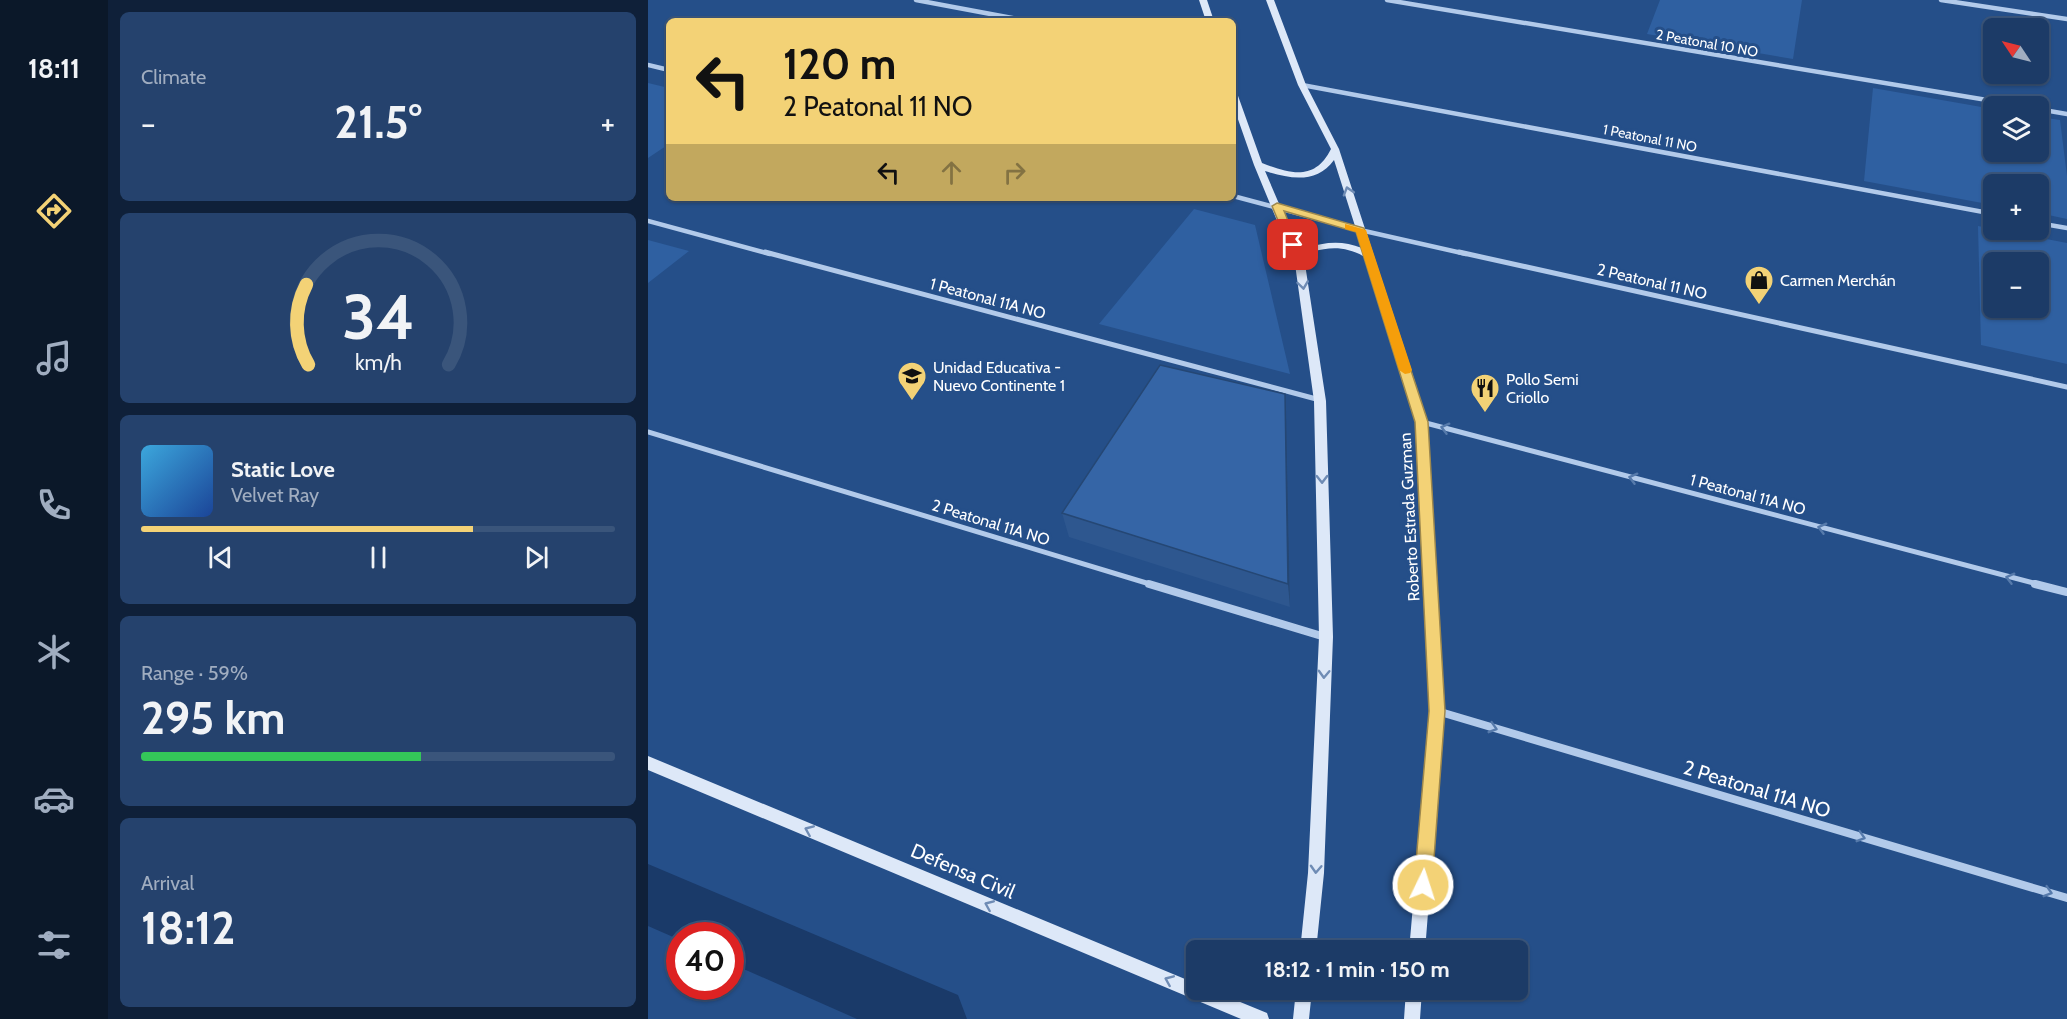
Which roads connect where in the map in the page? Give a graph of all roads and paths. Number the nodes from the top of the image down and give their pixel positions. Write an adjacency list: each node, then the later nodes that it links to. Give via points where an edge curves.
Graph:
1 (916, 0): 6 (street)
2 (1203, 0): 7 (street)
3 (1270, 0): 11 (street, Roberto Estrada Guzman)
4 (1387, 0): 12 (street, 2 Peatonal 10 NO)
5 (1941, 0): 8 (street)
6 (1012, 18)
7 (1208, 18)
8 (2067, 19)
9 (648, 65): 10 (street)
10 (666, 69)
11 (1302, 85): 16 (street, Roberto Estrada Guzman); 20 (street, 1 Peatonal 11 NO)
12 (1983, 99)
13 (1236, 102): 17 (street)
14 (2049, 111): 15 (street)
15 (2067, 114)
16 (1335, 149): 17 (street, via 1330,163 1315,174 1285,174); 24 (street, Roberto Estrada Guzman, one-way to 16)
17 (1258, 165): 19 (street)
18 (1236, 197): 19 (street, 2 Peatonal 11 NO)
19 (1277, 206): 24 (street, 2 Peatonal 11 NO); 26 (street)
20 (1983, 212)
21 (648, 221): 28 (street, 1 Peatonal 11A NO)
22 (2049, 225): 23 (street)
23 (2067, 228)
24 (1360, 230): 25 (street, Roberto Estrada Guzman); 27 (street, 2 Peatonal 11 NO)
25 (1370, 256): 26 (street, via 1351,245 1330,243 1309,250); 29 (street, Roberto Estrada Guzman)
26 (1300, 264): 28 (street, one-way to 28)
27 (2067, 387)
28 (1320, 400): 32 (street, one-way to 32)
29 (1422, 422): 31 (street, 1 Peatonal 11A NO, one-way to 29); 33 (street, Roberto Estrada Guzman)
30 (648, 432): 32 (street, 2 Peatonal 11A NO)
31 (2067, 592)
32 (1326, 637): 36 (street, one-way to 36, via 1316,873)
33 (1437, 711): 35 (street, 2 Peatonal 11A NO, one-way to 35); 37 (street, Roberto Estrada Guzman)
34 (648, 763): 40 (street, Defensa Civil, one-way to 34)
35 (2067, 898)
36 (1309, 940)
37 (1419, 940)
38 (1303, 1000): 41 (street)
39 (1413, 1000): 42 (street)
40 (1261, 1019)
41 (1301, 1019)
42 (1412, 1019)

